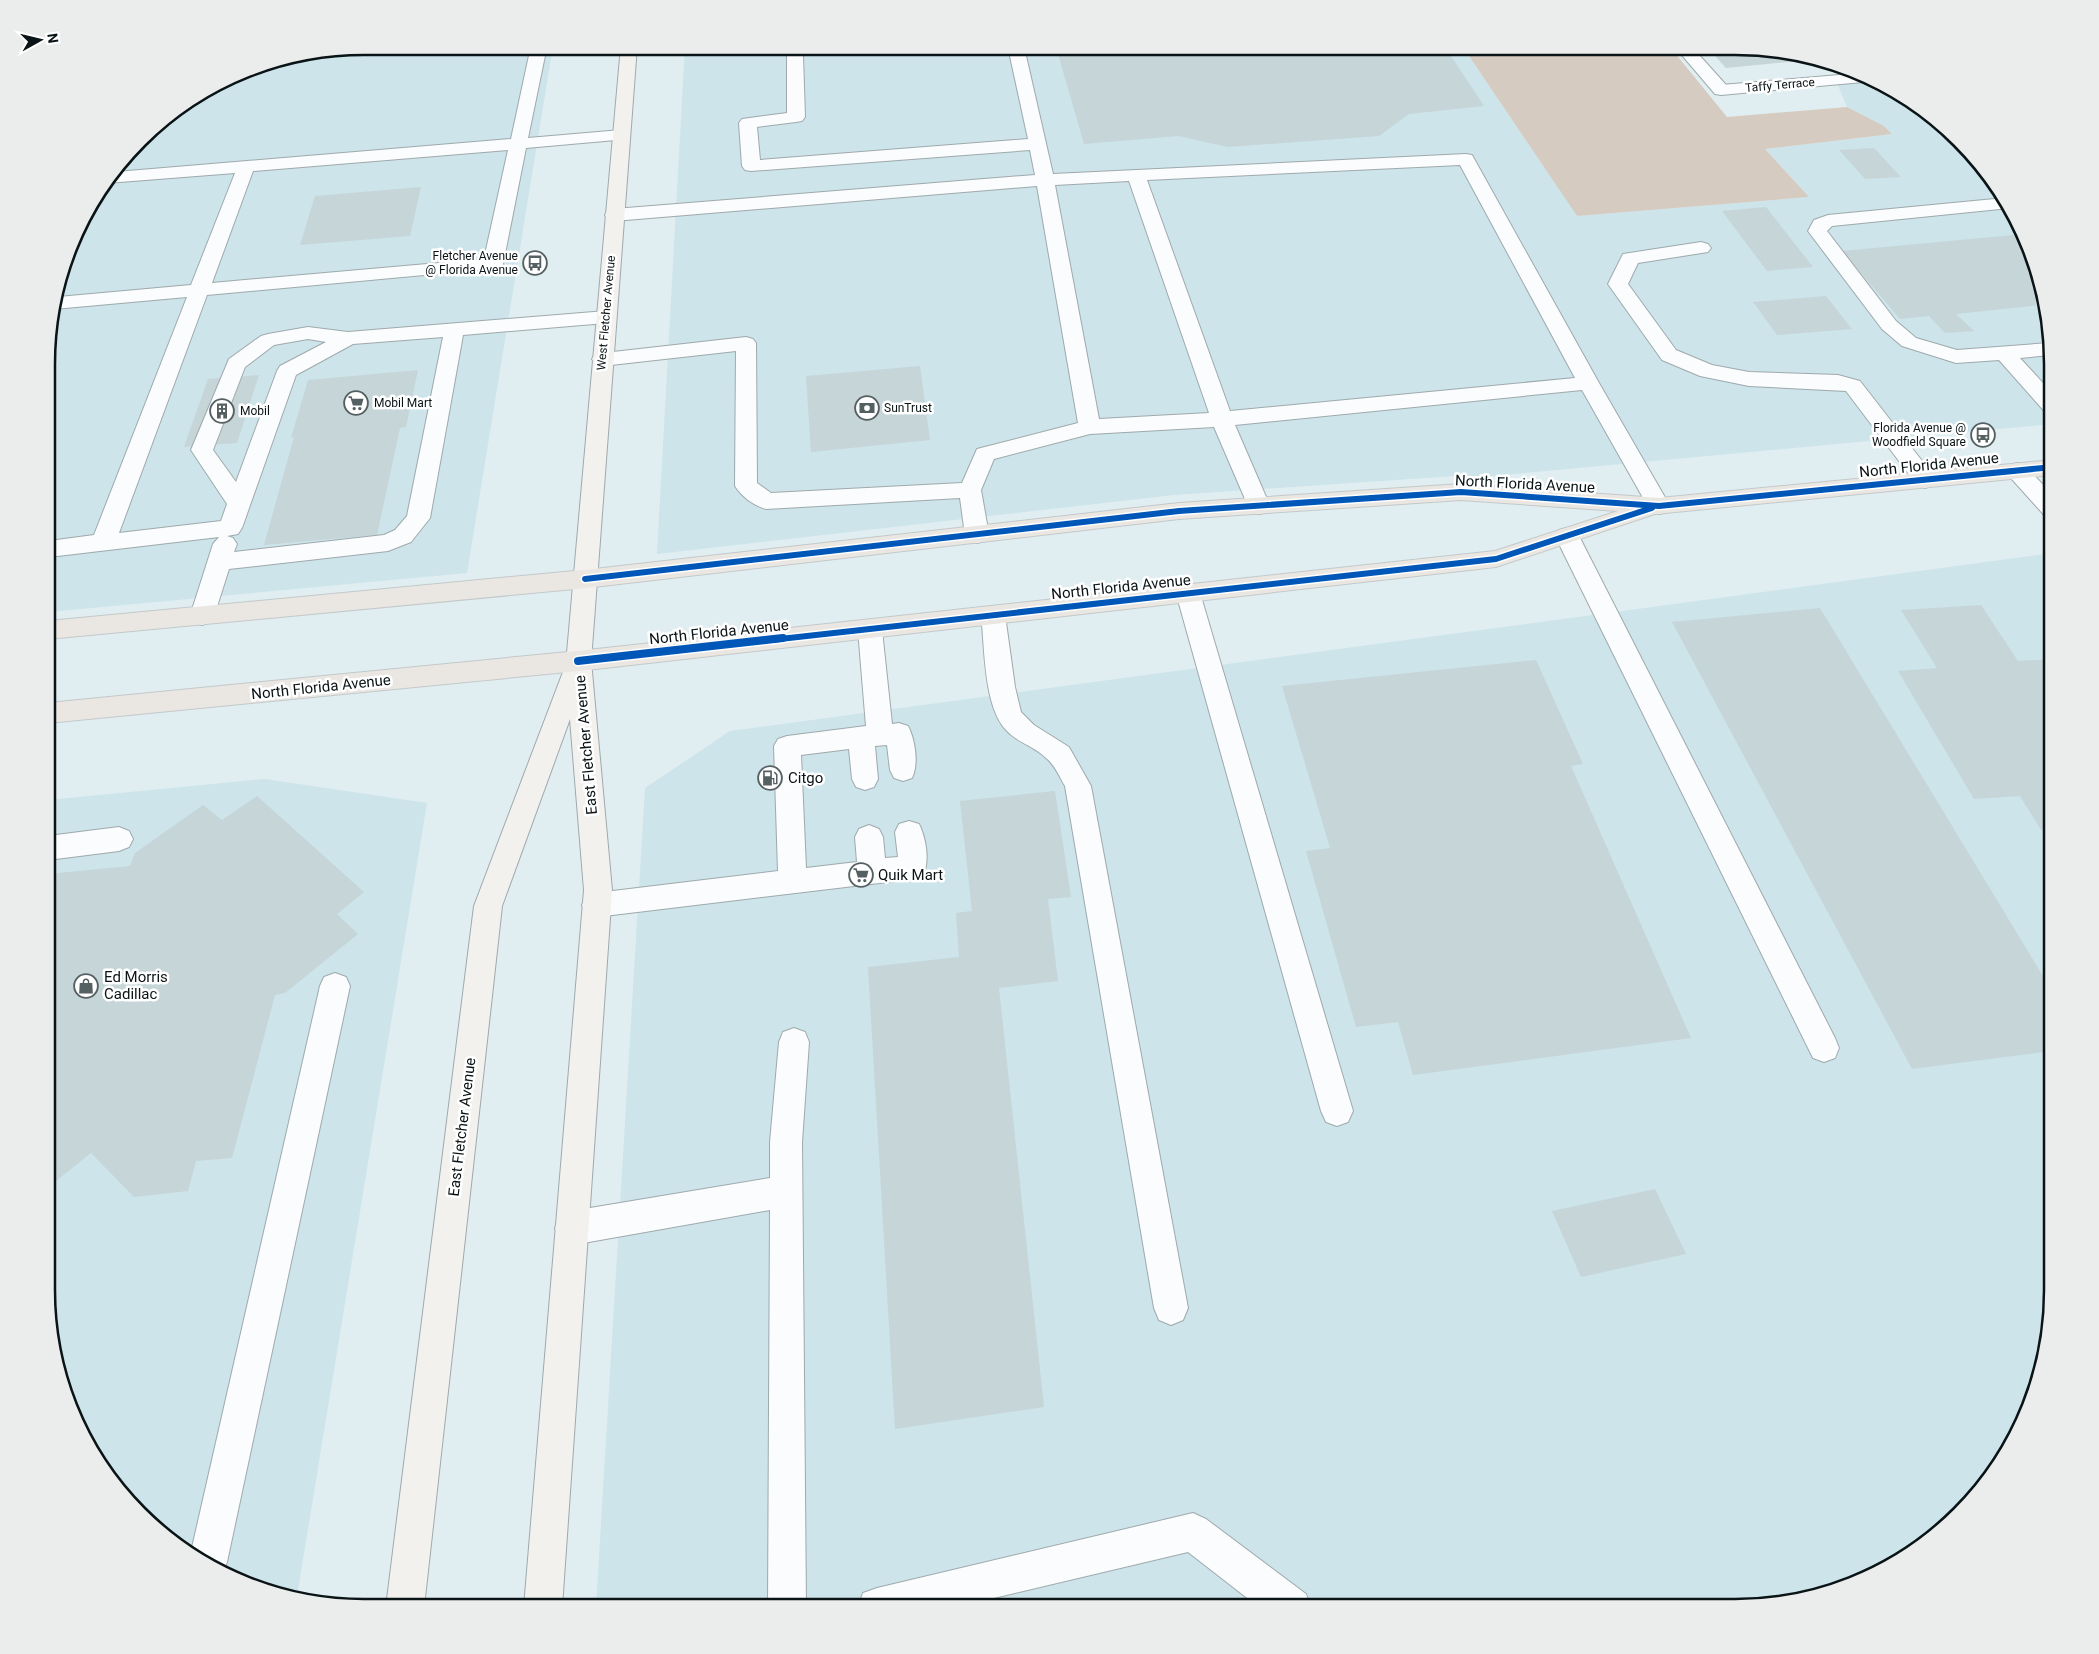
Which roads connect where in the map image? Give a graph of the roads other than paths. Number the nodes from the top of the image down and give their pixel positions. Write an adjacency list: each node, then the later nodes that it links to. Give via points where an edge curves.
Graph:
1 (537, 55): 8 (street)
2 (628, 55): 7 (main road, West Fletcher Avenue)
3 (795, 55): 10 (street, via 796,117 748,123)
4 (1018, 55): 9 (street)
5 (1690, 55): 6 (street, Taffy Terrace, via 1721,90)
6 (1853, 79)
7 (622, 135): 8 (street); 17 (main road, West Fletcher Avenue)
8 (520, 144): 11 (street); 19 (street, via 493,264)
9 (1038, 144): 10 (street); 14 (street)
10 (752, 166): 15 (street)
11 (246, 167): 13 (street); 19 (street)
12 (1136, 176): 14 (street); 27 (street, via 1466,160); 29 (street)
13 (118, 177)
14 (1043, 180): 15 (street); 30 (street)
15 (753, 204): 17 (street)
16 (2000, 204): 25 (street, via 1828,221 1816,231 1889,325 1909,342 1956,358)
17 (614, 215): 21 (main road, West Fletcher Avenue)
18 (1701, 248): 33 (street, via 1630,258 1618,284 1669,355 1707,371 1749,379 1838,382 1853,386)
19 (199, 290): 20 (street); 42 (street)
20 (61, 302)
21 (606, 318): 22 (street); 26 (main road, West Fletcher Avenue)
22 (454, 330): 23 (street); 44 (street, via 418,518 403,536 388,543)
23 (348, 338): 36 (street, via 287,371); 36 (street, via 308,333 268,340 236,364 202,450)
24 (2043, 350): 25 (street)
25 (2004, 353): 28 (street)
26 (602, 359): 34 (street, via 746,343 746,486 766,500); 45 (main road, West Fletcher Avenue)
27 (1588, 383): 29 (street); 38 (street)
28 (2044, 397)
29 (1222, 419): 30 (street); 37 (street)
30 (1090, 428): 34 (street, via 984,454)
31 (2044, 468): 32 (main road, North Florida Avenue)
32 (2017, 471): 33 (main road, North Florida Avenue); 35 (street)
33 (1925, 480): 38 (main road, North Florida Avenue)
34 (970, 490): 40 (street)
35 (2044, 500)
36 (239, 504): 39 (street)
37 (1259, 506): 38 (main road, North Florida Avenue, via 1461,492); 40 (main road, North Florida Avenue)
38 (1659, 506): 41 (main road, North Florida Avenue)
39 (230, 528): 42 (street); 44 (street)
40 (976, 535): 45 (main road, North Florida Avenue)
41 (1567, 536): 46 (main road, North Florida Avenue, via 1496,559); 65 (street)
42 (103, 543): 43 (street)
43 (55, 547)
44 (219, 562): 48 (street)
45 (584, 580): 48 (main road, North Florida Avenue); 51 (main road, East Fletcher Avenue)
46 (1188, 593): 47 (main road, North Florida Avenue); 66 (street)
47 (993, 615): 50 (main road, North Florida Avenue); 69 (street, via 1010,719 1027,734 1051,747 1064,760 1078,786)
48 (202, 616): 49 (main road, North Florida Avenue)
49 (55, 629)
50 (870, 630): 51 (main road, North Florida Avenue); 53 (street)
51 (578, 661): 52 (main road, North Florida Avenue); 62 (main road, East Fletcher Avenue, via 598,890); 71 (main road, East Fletcher Avenue, via 488,906)
52 (55, 712)
53 (870, 736): 54 (street, via 899,733); 55 (street); 61 (street, via 787,746)
54 (903, 770)
55 (865, 779)
56 (909, 832): 60 (street, via 913,866)
57 (869, 837): 60 (street)
58 (118, 839): 59 (street)
59 (55, 847)
60 (872, 871): 61 (street)
61 (792, 882): 62 (street)
62 (596, 905): 68 (main road, East Fletcher Avenue)
63 (335, 986): 70 (street)
64 (794, 1042): 67 (street, via 786,1142)
65 (1824, 1048)
66 (1337, 1111)
67 (786, 1191): 68 (street); 73 (street)
68 (572, 1228): 72 (main road, East Fletcher Avenue)
69 (1171, 1308)
70 (209, 1558)
71 (406, 1599)
72 (544, 1599)
73 (787, 1599)
74 (911, 1599): 75 (street, via 1193,1532)
75 (1280, 1599)

